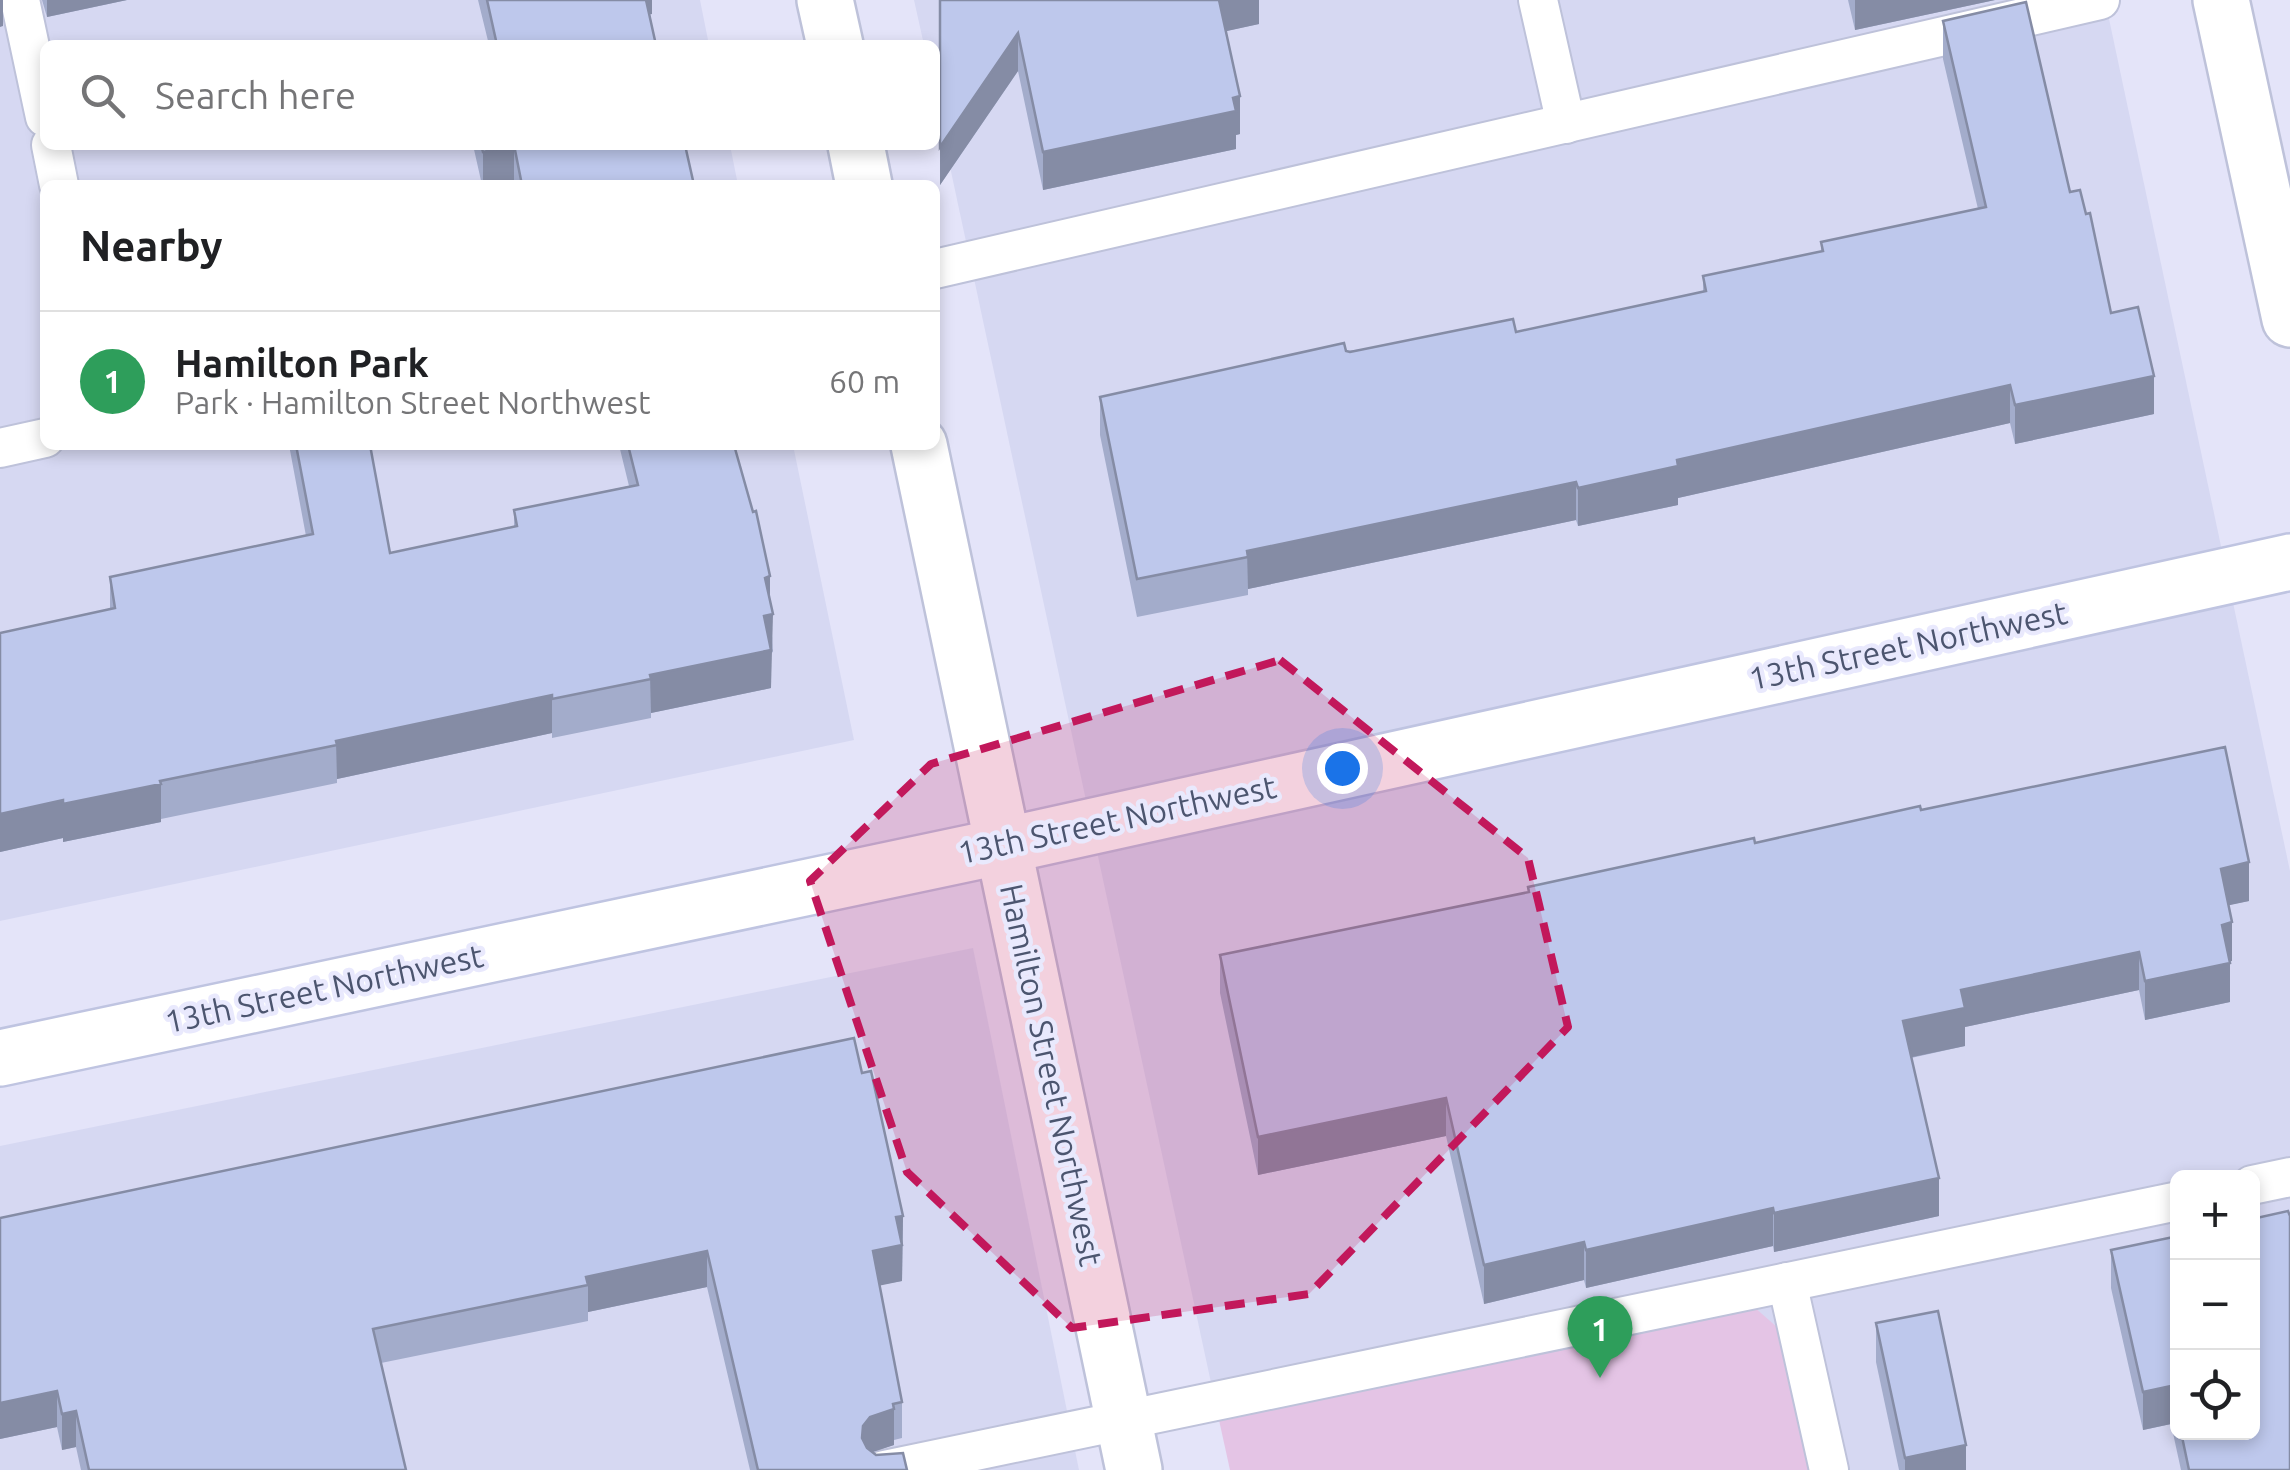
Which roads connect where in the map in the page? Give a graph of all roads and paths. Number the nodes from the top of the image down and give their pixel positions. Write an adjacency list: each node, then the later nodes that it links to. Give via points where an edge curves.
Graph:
1 (20, 0): 7 (lane)
2 (825, 0): 6 (street)
3 (1538, 0): 8 (lane)
4 (2100, 0): 8 (lane)
5 (2221, 0): 14 (street)
6 (833, 40)
7 (40, 94)
8 (1566, 124): 13 (lane)
9 (52, 150): 11 (lane)
10 (857, 150): 12 (street)
11 (59, 180)
12 (863, 180)
13 (940, 268)
14 (2290, 319)
15 (40, 439): 16 (lane)
16 (0, 448)
17 (920, 450): 19 (street, Hamilton Street Northwest)
18 (2290, 562): 19 (street, 13th Street Northwest)
19 (1003, 846): 20 (street, 13th Street Northwest); 25 (street, Hamilton Street Northwest)
20 (0, 1058)
21 (2290, 1178): 22 (lane)
22 (2260, 1184)
23 (2170, 1203): 24 (lane)
24 (1787, 1282): 25 (lane); 27 (lane)
25 (1129, 1445): 26 (lane)
26 (884, 1470)
27 (1829, 1470)

